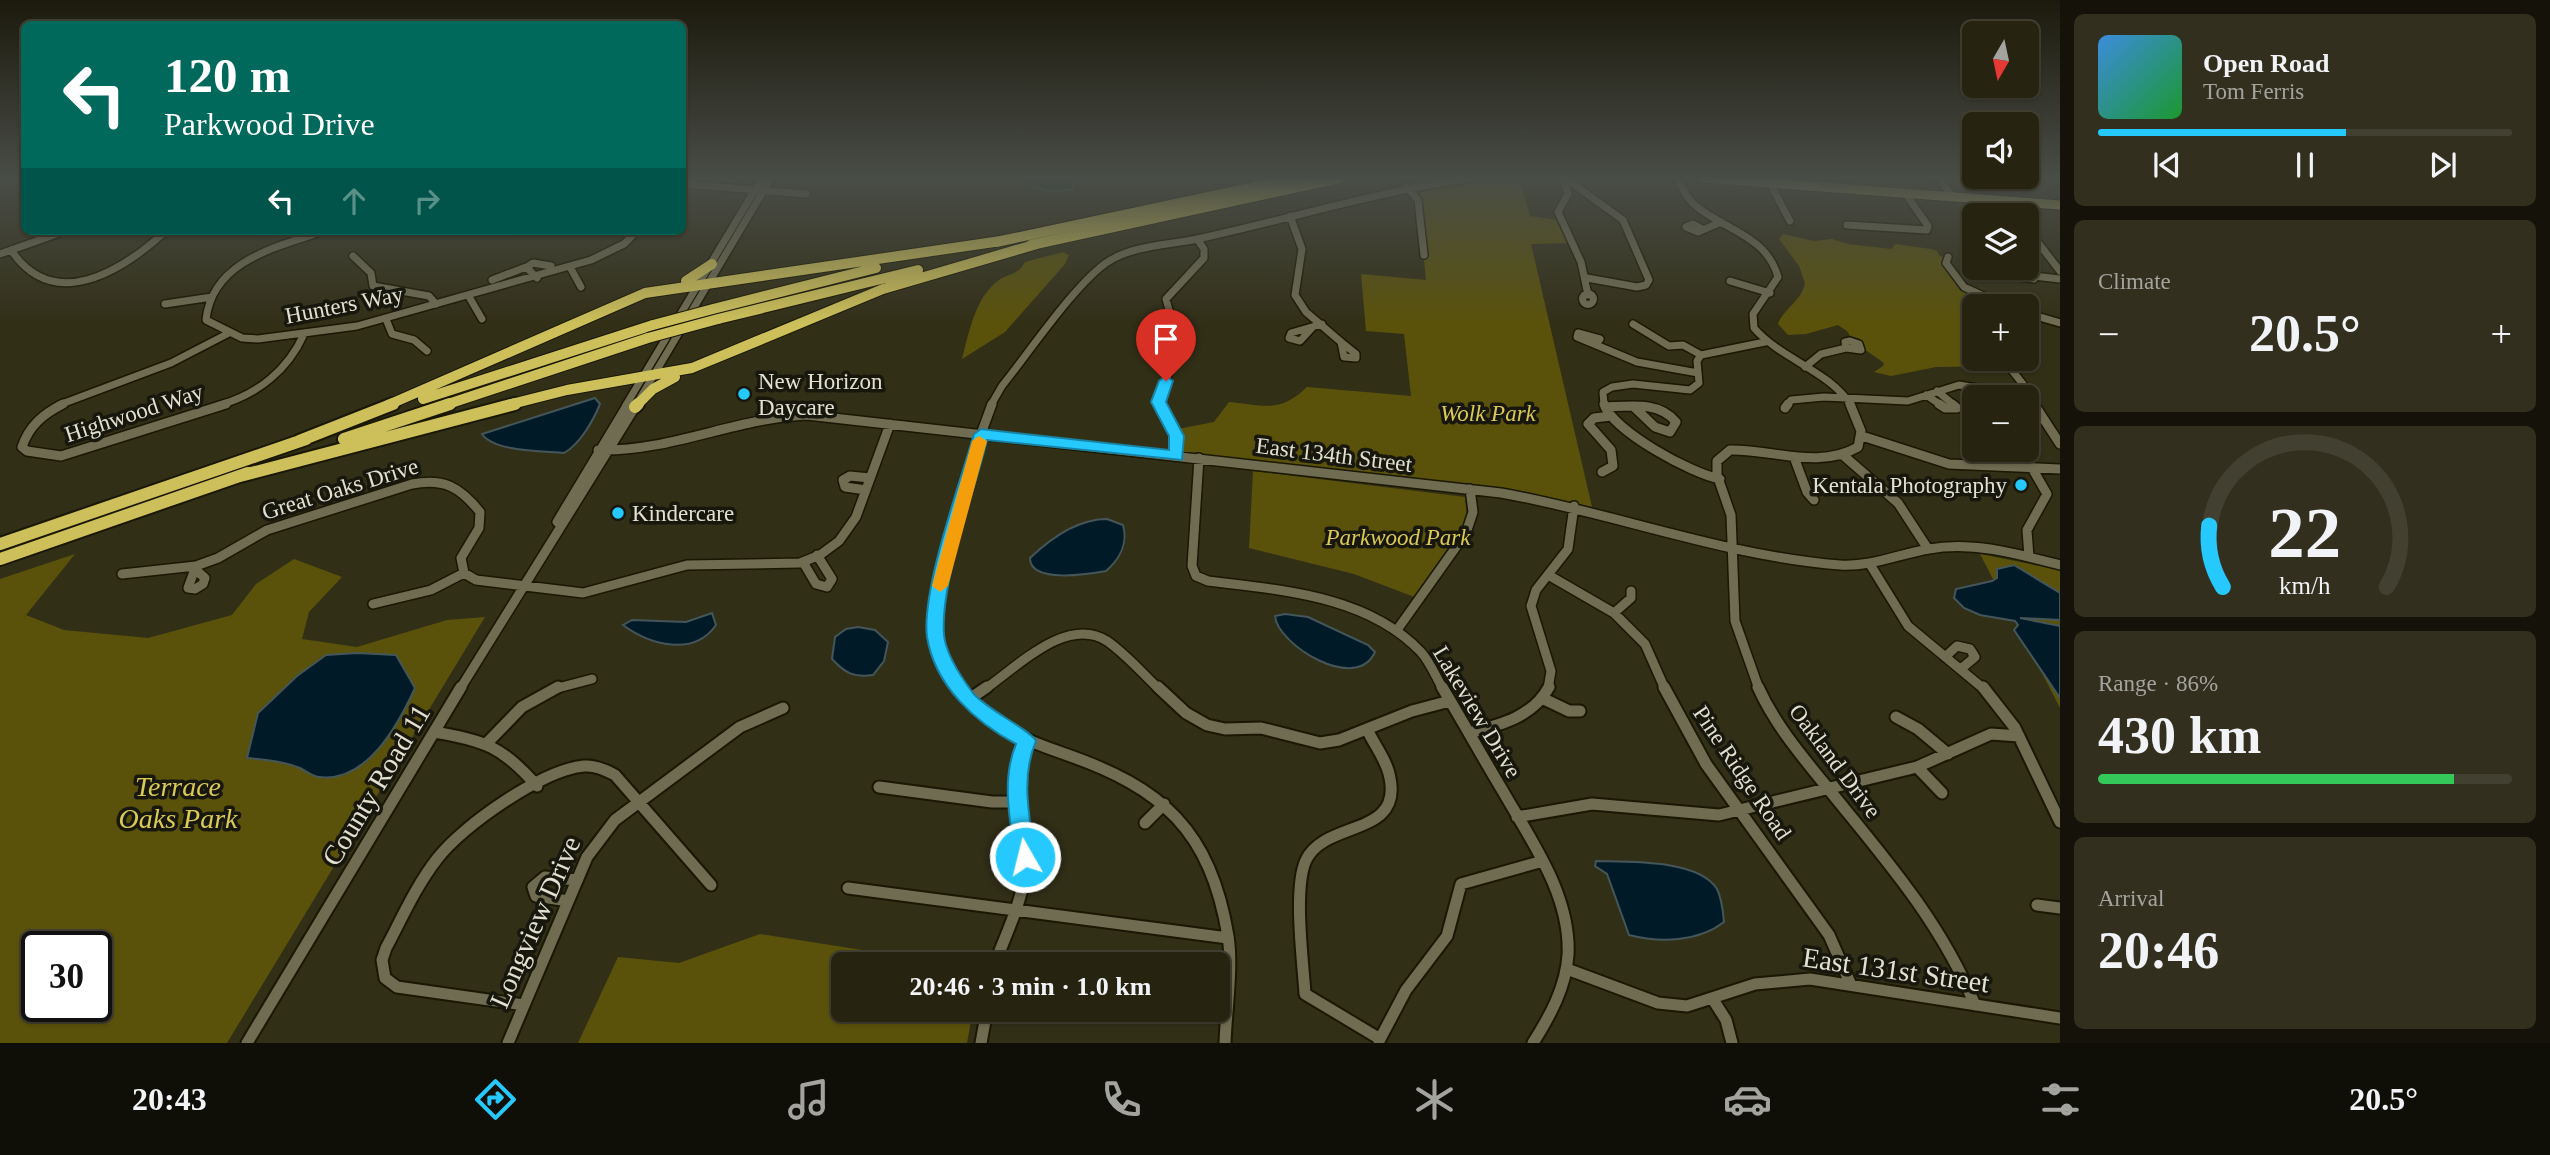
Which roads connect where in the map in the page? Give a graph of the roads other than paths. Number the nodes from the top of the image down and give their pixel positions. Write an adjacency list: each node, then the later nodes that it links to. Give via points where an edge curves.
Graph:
1 (740, 227): 30 (street)
2 (1068, 227): 19 (highway)
3 (1117, 227): 20 (highway)
4 (1247, 227): 18 (street)
5 (1297, 227): 54 (street, via 1304,246 1294,295)
6 (1421, 227): 24 (street)
7 (1564, 227): 35 (street)
8 (1626, 227): 35 (street, via 1649,280 1646,285)
9 (1708, 227): 13 (street)
10 (1729, 227): 42 (street, via 1771,258 1778,276)
11 (1874, 227): 12 (street)
12 (1928, 227)
13 (1702, 229)
14 (54, 235): 22 (street)
15 (161, 235): 22 (street, via 120,266 76,281 40,280 27,272)
16 (314, 235): 46 (street, via 242,263 220,280)
17 (632, 235): 29 (street, Hunters Way, via 608,253)
18 (1198, 239): 85 (street, via 1128,252 1097,269 1002,386); 90 (street, via 1203,258 1166,299 1174,326 1175,354 1158,402 1176,436)
19 (1001, 241): 32 (highway); 49 (highway, via 847,275)
20 (1037, 244): 49 (highway); 65 (highway, via 883,289)
21 (2039, 244): 31 (street)
22 (11, 250): 23 (street)
23 (0, 254)
24 (1424, 255)
25 (353, 256): 48 (street, via 371,273 373,286 429,296)
26 (1948, 257): 43 (street, via 1945,263 1964,287)
27 (551, 266): 28 (street, via 536,263)
28 (527, 267): 34 (street); 37 (street)
29 (570, 267): 34 (street, Hunters Way); 40 (street)
30 (715, 268): 32 (highway, via 728,277); 39 (street); 41 (highway)
31 (2060, 271)
32 (759, 276): 39 (highway)
33 (2039, 277): 36 (street)
34 (537, 278): 44 (street, Hunters Way)
35 (1587, 278): 45 (street)
36 (2060, 279)
37 (492, 280)
38 (1730, 281): 42 (street)
39 (706, 282): 41 (highway); 69 (street, County Road 11); 70 (street)
40 (581, 287)
41 (645, 293): 87 (highway)
42 (1770, 293): 60 (street, via 1753,314 1754,328)
43 (1979, 294)
44 (468, 295): 48 (street, Hunters Way); 52 (street)
45 (1588, 295)
46 (212, 297): 47 (street); 57 (street, via 206,320)
47 (165, 304)
48 (436, 304): 51 (street, Hunters Way)
49 (715, 314): 87 (highway, bridge, via 653,326 531,362); 97 (highway, bridge)
50 (2039, 317): 53 (street)
51 (386, 319): 58 (street, Hunters Way); 63 (street, via 392,334 414,340)
52 (482, 319)
53 (2060, 323)
54 (1322, 324): 56 (street); 59 (street)
55 (1633, 324): 64 (street, via 1669,346 1683,345)
56 (1312, 328)
57 (229, 333): 58 (street, Hunters Way, via 258,339); 58 (street, Highwood Way, via 164,366 79,394 32,426 22,447 27,452 61,456 228,403 265,385 297,350)
58 (304, 334)
59 (1341, 341)
60 (1765, 342): 64 (street); 66 (street)
61 (1596, 344): 68 (street, via 1637,362)
62 (1846, 348): 66 (street, via 1821,354)
63 (426, 351)
64 (1701, 355): 68 (street)
65 (706, 364): 69 (highway); 78 (highway, via 661,384)
66 (1805, 367): 77 (street)
67 (2012, 371): 72 (street)
68 (1698, 373): 79 (street, via 1699,383 1690,390 1610,386 1603,392)
69 (655, 376): 70 (highway); 78 (street, County Road 11)
70 (641, 378): 73 (highway); 74 (street)
71 (1962, 385): 75 (street)
72 (2023, 385)
73 (583, 387): 74 (highway, via 625,382); 97 (highway)
74 (634, 390): 89 (street)
75 (1937, 391): 76 (street); 76 (street, via 1957,408 1948,409)
76 (1926, 395): 77 (street, via 1902,402)
77 (1848, 398): 81 (street, via 1796,399); 86 (street)
78 (635, 407): 89 (street, County Road 11)
79 (1605, 407): 80 (street); 83 (street)
80 (1634, 407): 80 (street, via 1667,411 1676,422 1670,432 1655,427)
81 (1785, 408)
82 (2039, 412): 88 (street)
83 (1611, 416): 96 (street, via 1594,418 1588,424 1611,450 1613,466); 99 (street, via 1623,430 1692,472)
84 (890, 424): 85 (street, East 134th Street); 89 (street, East 134th Street, via 782,415 664,444); 98 (street)
85 (981, 434): 90 (street, East 134th Street); 125 (street, via 935,612 942,658)
86 (1862, 436): 91 (street, via 1858,447); 94 (street, via 1949,464)
87 (299, 441): 104 (highway)
88 (2060, 444)
89 (603, 451): 116 (street, County Road 11, via 560,515)
90 (1176, 456): 93 (street, East 134th Street)
91 (1844, 456): 92 (street); 106 (street, via 1898,503)
92 (1794, 457): 99 (street, via 1724,452 1715,465); 102 (street)
93 (1199, 458): 100 (street, East 134th Street); 120 (street, Lakeview Drive, via 1192,566 1196,576 1312,597 1369,615)
94 (2032, 468): 95 (street); 108 (street, via 2047,494 2026,527)
95 (2060, 469)
96 (1602, 471)
97 (240, 476): 109 (highway)
98 (870, 478): 101 (street); 101 (street, via 843,480 845,487)
99 (1720, 479): 105 (street, Oakland Drive, via 1729,506)
100 (1469, 489): 103 (street, East 134th Street); 120 (street, via 1473,512 1466,533)
101 (866, 490): 107 (street, via 848,531)
102 (1814, 500)
103 (1574, 506): 105 (street, East 134th Street); 115 (street, via 1568,549)
104 (0, 544)
105 (1731, 547): 112 (street, East 134th Street, via 1783,558); 140 (street, Oakland Drive, via 1735,620 1765,702)
106 (1928, 549): 108 (street, East 134th Street, via 1977,549); 112 (street, East 134th Street)
107 (817, 555): 110 (street); 110 (street, via 832,579 827,587 816,584)
108 (2029, 557): 111 (street, East 134th Street)
109 (0, 559)
110 (803, 562): 116 (street, via 770,568 688,565 581,593)
111 (2060, 565)
112 (1871, 566): 121 (street, via 1904,621)
113 (464, 573): 114 (street, Great Oaks Drive, via 461,558 479,528 480,512 460,487 436,481 412,484 267,530 197,569); 116 (street, via 477,580); 118 (street, via 431,590)
114 (122, 574)
115 (1550, 576): 119 (street, Pine Ridge Road); 124 (street, via 1535,590 1531,605 1551,665)
116 (523, 586): 131 (street, County Road 11)
117 (1630, 591): 119 (street, via 1630,598)
118 (373, 604)
119 (1614, 613): 145 (street, Pine Ridge Road, via 1645,644 1685,730)
120 (1397, 630): 126 (street, Lakeview Drive, via 1423,654)
121 (1945, 657): 122 (street); 122 (street, via 1957,646 1970,649 1975,657)
122 (1962, 668): 133 (street, via 1993,696)
123 (592, 679): 135 (street, via 560,684 534,697 509,716)
124 (1544, 699): 128 (street); 132 (street, via 1519,719)
125 (968, 700): 130 (street, via 1060,638 1084,632 1107,641 1186,713 1207,725 1261,728 1320,743); 134 (street, via 994,723)
126 (1450, 701): 130 (street); 132 (street, Lakeview Drive)
127 (783, 708): 142 (street, Longview Drive, via 740,727)
128 (1580, 711)
129 (1896, 717): 136 (street)
130 (1367, 729): 166 (street, via 1390,776 1390,803 1374,822 1331,836 1306,859 1302,878 1305,994)
131 (434, 733): 135 (street); 167 (street, County Road 11)
132 (1469, 733): 146 (street, Lakeview Drive)
133 (2019, 736): 136 (street, via 1991,734); 148 (street)
134 (1027, 741): 143 (street, via 1018,762); 144 (street, via 1114,771)
135 (488, 742): 138 (street, via 510,754)
136 (1948, 754): 137 (street)
137 (1917, 767): 140 (street); 141 (street)
138 (537, 786): 142 (street, via 564,772 597,766 615,775); 162 (street, via 479,819 447,846 428,872 382,960 384,978 397,987)
139 (879, 787): 143 (street)
140 (1828, 789): 145 (street); 163 (street, Oakland Drive, via 1940,935 1964,973)
141 (1942, 793)
142 (638, 802): 150 (street, Longview Drive, via 598,838); 151 (street)
143 (1018, 802): 156 (street, via 1025,857)
144 (1164, 804): 147 (street); 157 (street, via 1208,863)
145 (1740, 811): 146 (street, via 1699,816 1592,804); 160 (street, Pine Ridge Road, via 1829,935)
146 (1517, 817): 149 (street, Lakeview Drive)
147 (1145, 822)
148 (2060, 822)
149 (1543, 861): 159 (street, Lakeview Drive, via 1564,914); 166 (street, via 1461,884 1447,936 1406,990)
150 (577, 880): 153 (street, Longview Drive); 153 (street, via 544,877 533,887 536,896)
151 (711, 885)
152 (848, 888): 156 (street)
153 (568, 901): 162 (street, Longview Drive)
154 (2037, 905): 155 (street)
155 (2060, 908)
156 (1018, 910): 157 (street); 158 (street)
157 (1228, 939): 170 (street)
158 (1000, 952)
159 (1567, 969): 161 (street, East 131st Street, via 1658,1003 1687,1006); 171 (street, Lakeview Drive, via 1556,1009)
160 (1851, 985): 161 (street, East 131st Street, via 1780,980); 163 (street, East 131st Street)
161 (1712, 998): 172 (street, via 1726,1020)
162 (524, 1005): 168 (street, Longview Drive)
163 (1975, 1005): 164 (street, East 131st Street)
164 (2060, 1018)
165 (985, 1022): 169 (street)
166 (1380, 1041)
167 (247, 1043)
168 (508, 1043)
169 (981, 1043)
170 (1225, 1043)
171 (1533, 1043)
172 (1732, 1043)

